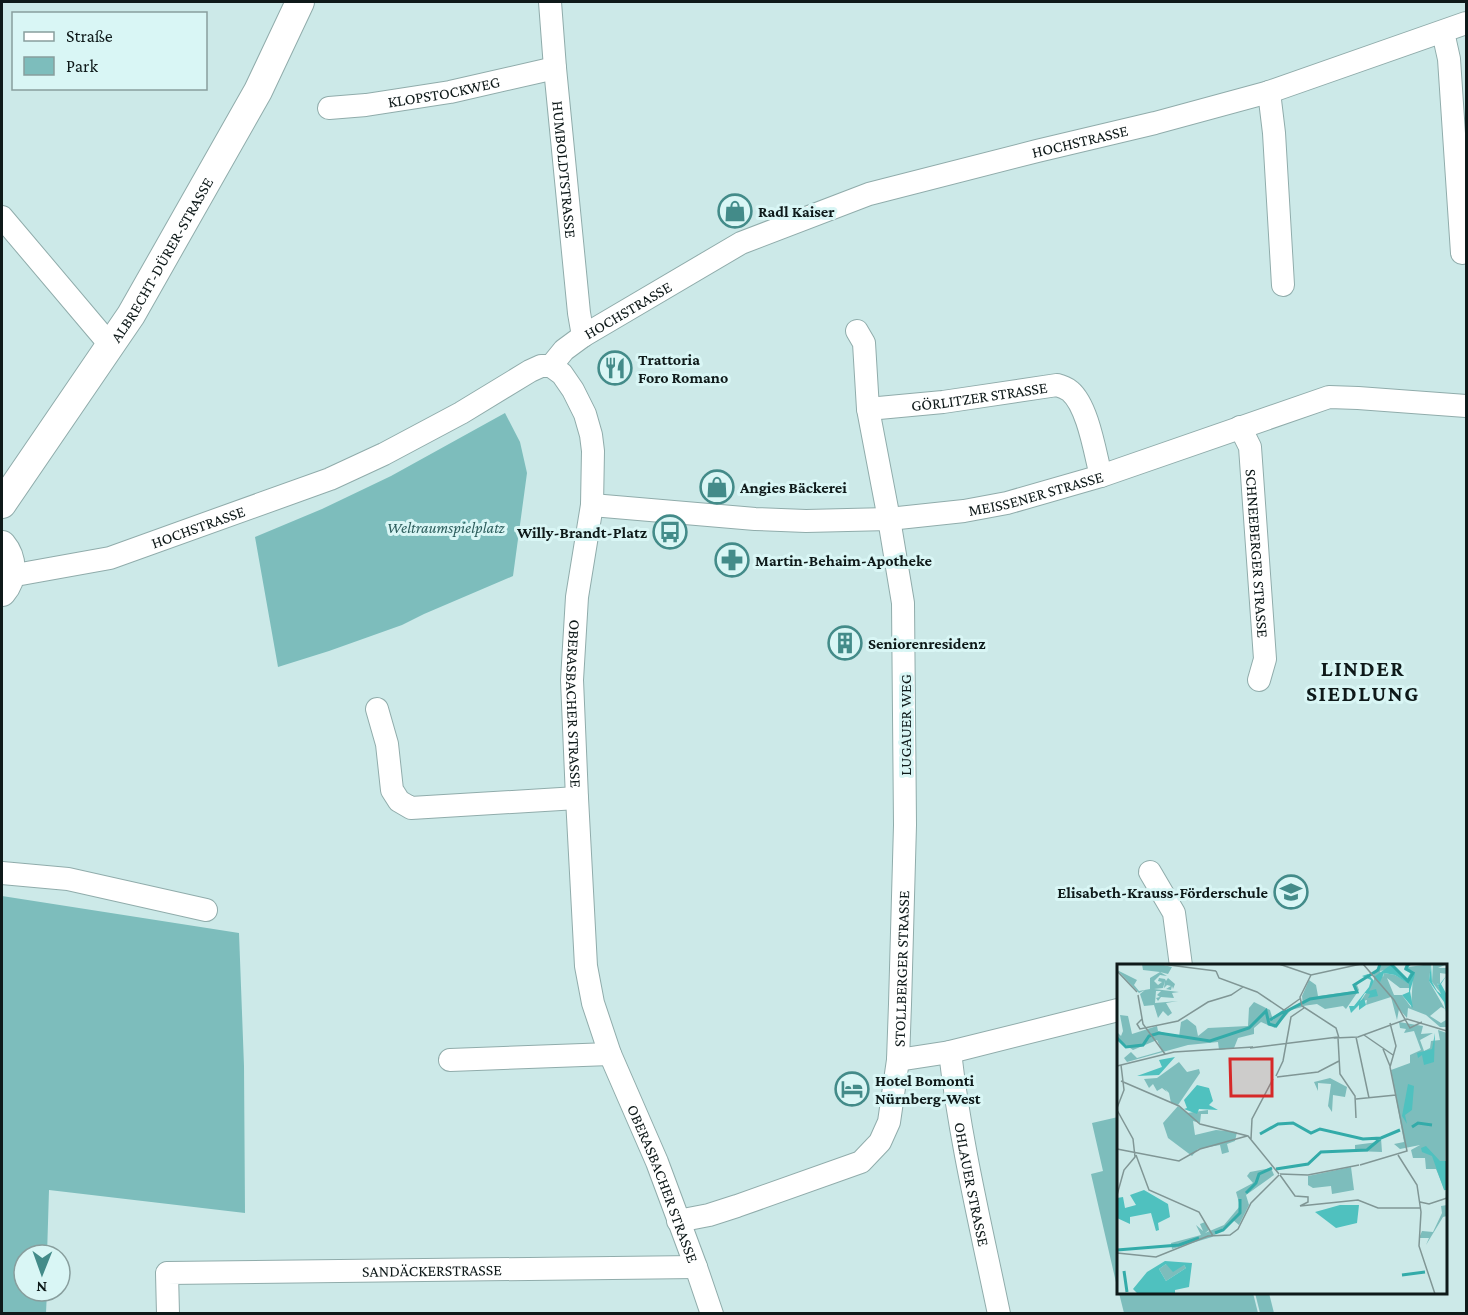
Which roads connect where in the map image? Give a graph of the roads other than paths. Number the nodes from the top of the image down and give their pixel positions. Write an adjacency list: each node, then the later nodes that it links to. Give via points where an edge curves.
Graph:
1 (300, 2): 13 (street, ALBRECHT-DÜRER-STRASSE, via 258,91)
2 (550, 2): 5 (street, HUMBOLDTSTRASSE)
3 (1467, 23): 4 (street, HOCHSTRASSE)
4 (1443, 32): 6 (street, HOCHSTRASSE); 9 (street, via 1449,59)
5 (555, 68): 7 (street, KLOPSTOCKWEG, via 450,92); 12 (street, HUMBOLDTSTRASSE)
6 (1269, 92): 10 (street); 12 (street, HOCHSTRASSE, via 869,194 741,243)
7 (329, 108)
8 (2, 217): 13 (street)
9 (1462, 253)
10 (1283, 285)
11 (857, 331): 16 (street, LUGAUER WEG, via 864,343)
12 (583, 336): 14 (street, HOCHSTRASSE)
13 (111, 346): 19 (street, ALBRECHT-DÜRER-STRASSE)
14 (550, 366): 20 (street, OBERASBACHER STRASSE, via 562,374 585,414 593,451); 23 (street, HOCHSTRASSE, via 530,370 461,413 330,479 110,558)
15 (1467, 406): 17 (street, MEISSENER STRASSE, via 1329,397)
16 (868, 409): 18 (street, GÖRLITZER STRASSE, via 1057,385 1069,389 1085,413); 21 (street, LUGAUER WEG)
17 (1240, 427): 18 (street, MEISSENER STRASSE); 24 (street, SCHNEEBERGER STRASSE, via 1250,447 1265,659)
18 (1101, 476): 21 (street, MEISSENER STRASSE, via 964,512)
19 (2, 504)
20 (592, 505): 21 (street, MEISSENER STRASSE, via 755,519); 26 (street, OBERASBACHER STRASSE, via 577,597 572,680)
21 (889, 519): 27 (street, LUGAUER WEG, via 903,603)
22 (2, 545): 23 (street, via 11,567)
23 (6, 584)
24 (1259, 681)
25 (377, 709): 26 (street, via 387,744 392,790 399,801 411,808)
26 (577, 798): 34 (street, OBERASBACHER STRASSE, via 586,966)
27 (905, 825): 36 (street, STOLLBERGER STRASSE)
28 (1150, 872): 31 (street, via 1174,913)
29 (2, 873): 30 (street, via 68,879)
30 (206, 910)
31 (1181, 964)
32 (1117, 1010): 33 (street)
33 (950, 1052): 36 (street); 41 (street, OHLAUER STRASSE, via 967,1160)
34 (610, 1054): 35 (street); 37 (street, OBERASBACHER STRASSE)
35 (450, 1060)
36 (898, 1060): 37 (street, STOLLBERGER STRASSE, via 889,1122 880,1142 861,1162 737,1206)
37 (678, 1221): 38 (street, OBERASBACHER STRASSE)
38 (696, 1267): 39 (street, SANDÄCKERSTRASSE, via 167,1274); 40 (street, OBERASBACHER STRASSE)
39 (168, 1314)
40 (712, 1314)
41 (999, 1314)

